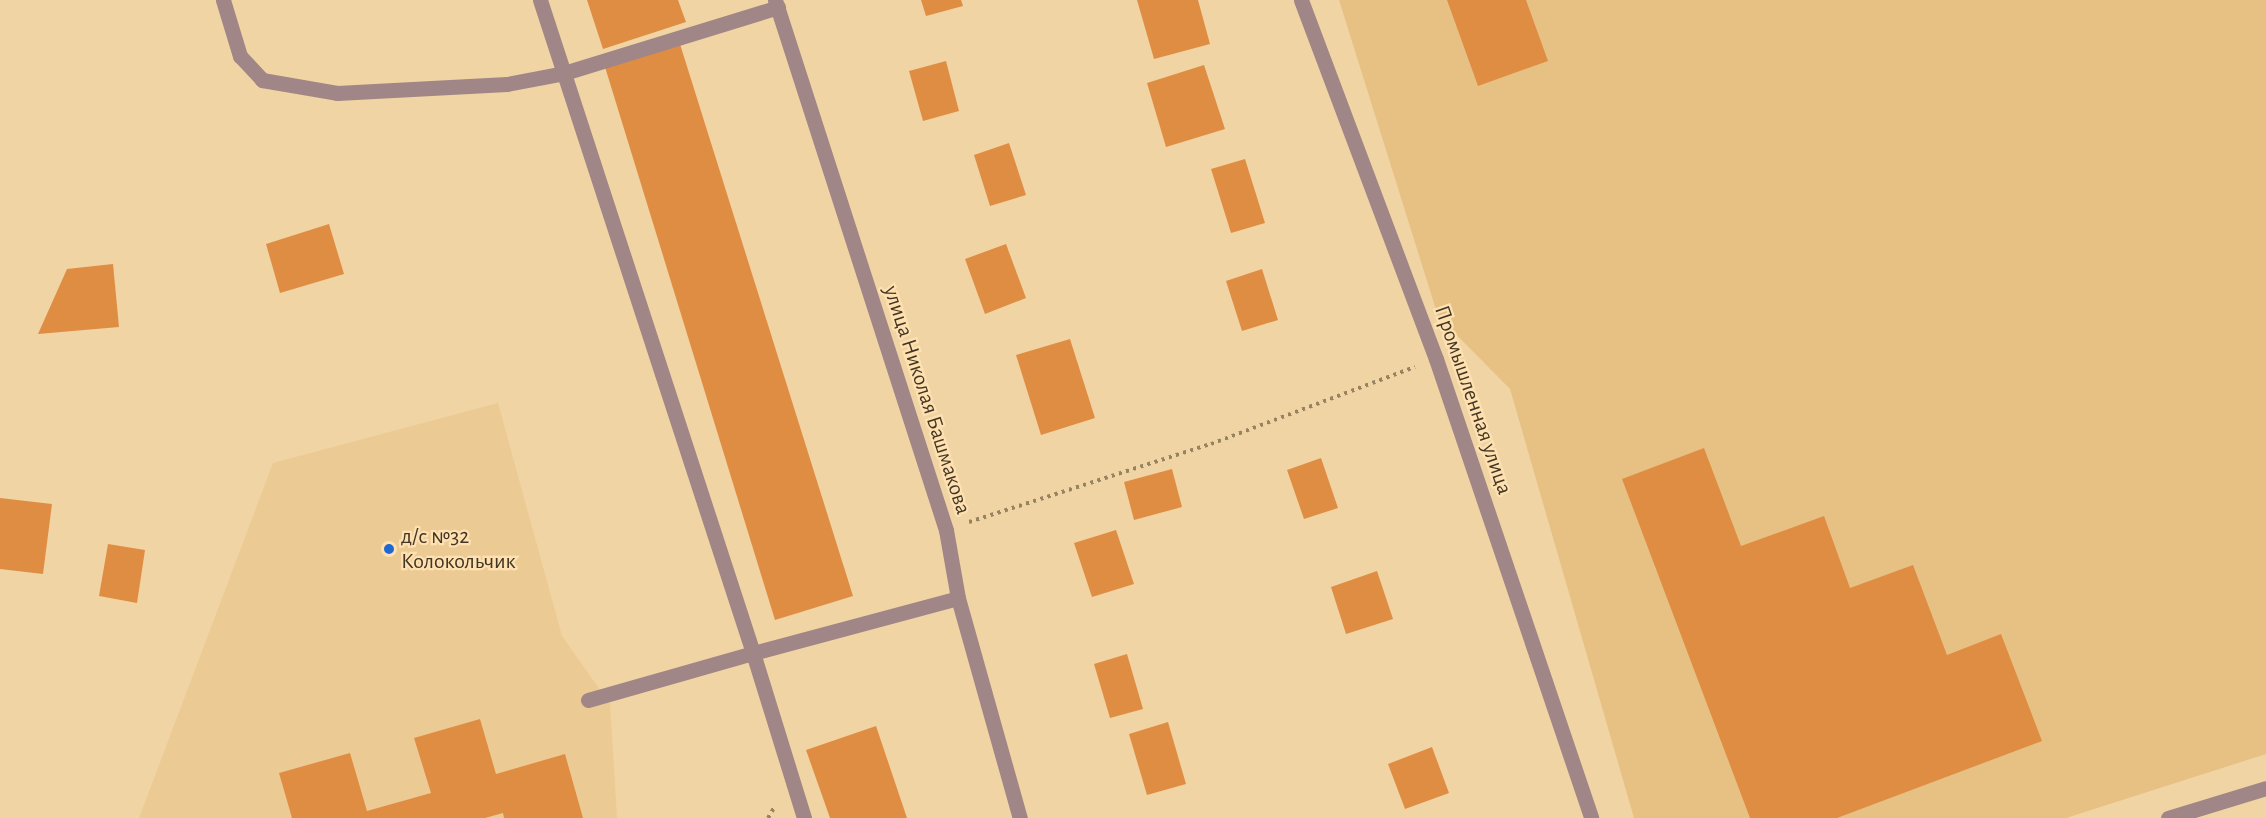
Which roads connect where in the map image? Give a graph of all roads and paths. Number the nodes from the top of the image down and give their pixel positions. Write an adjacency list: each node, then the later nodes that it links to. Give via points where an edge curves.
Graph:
1 (223, 0): 5 (street, via 240,56 262,80 337,93 507,84)
2 (540, 0): 5 (street)
3 (1301, 0): 6 (street, Промышленная улица)
4 (776, 3): 5 (street); 7 (street, улица Николая Башмакова)
5 (564, 73): 9 (street)
6 (1436, 359): 7 (path, via 1211,444); 14 (street, Промышленная улица)
7 (946, 530): 8 (street, улица Николая Башмакова)
8 (958, 598): 9 (street); 13 (street, улица Николая Башмакова)
9 (753, 653): 10 (street); 12 (street)
10 (588, 700)
11 (2266, 788): 15 (street)
12 (804, 818)
13 (1020, 818)
14 (1591, 818)
15 (2169, 818)

